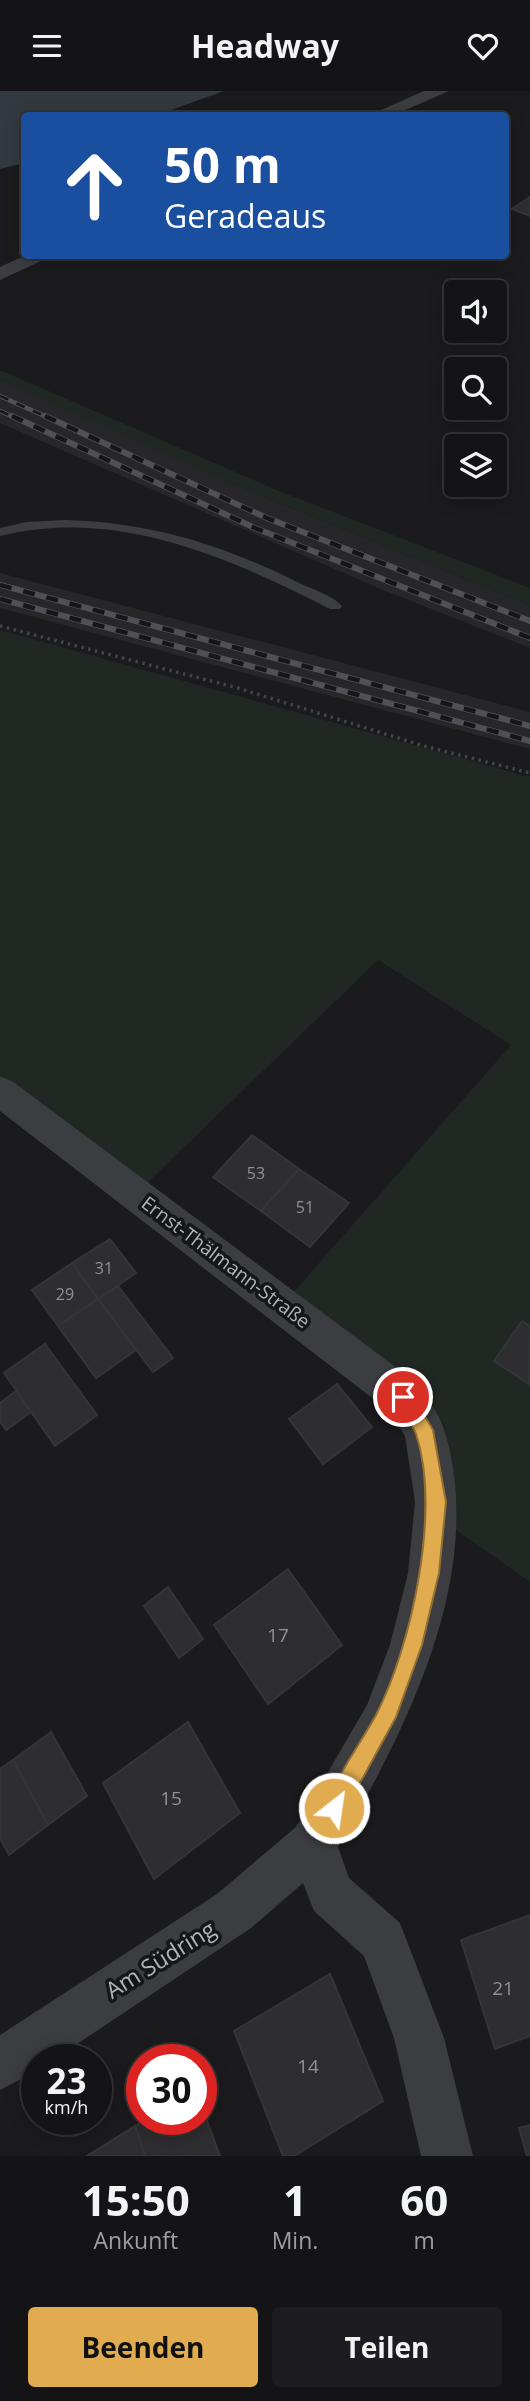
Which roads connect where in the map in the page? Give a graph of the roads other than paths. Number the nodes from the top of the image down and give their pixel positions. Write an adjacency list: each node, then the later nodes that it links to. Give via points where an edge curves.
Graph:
1 (440, 91): 2 (street)
2 (387, 112)
3 (35, 259): 4 (street)
4 (0, 274)
5 (0, 533): 6 (lane, via 30,524 71,523 187,538 243,559)
6 (335, 606)
7 (6, 1105): 8 (street, Ernst-Thälmann-Straße, via 354,1357 403,1397)
8 (424, 1430): 9 (street, Am Südring, via 436,1502 429,1573 412,1645 385,1717)
9 (313, 1844): 10 (street, Am Südring, via 234,1912); 11 (street, via 331,1894 383,1940 419,2038)
10 (0, 2064)
11 (447, 2156)

